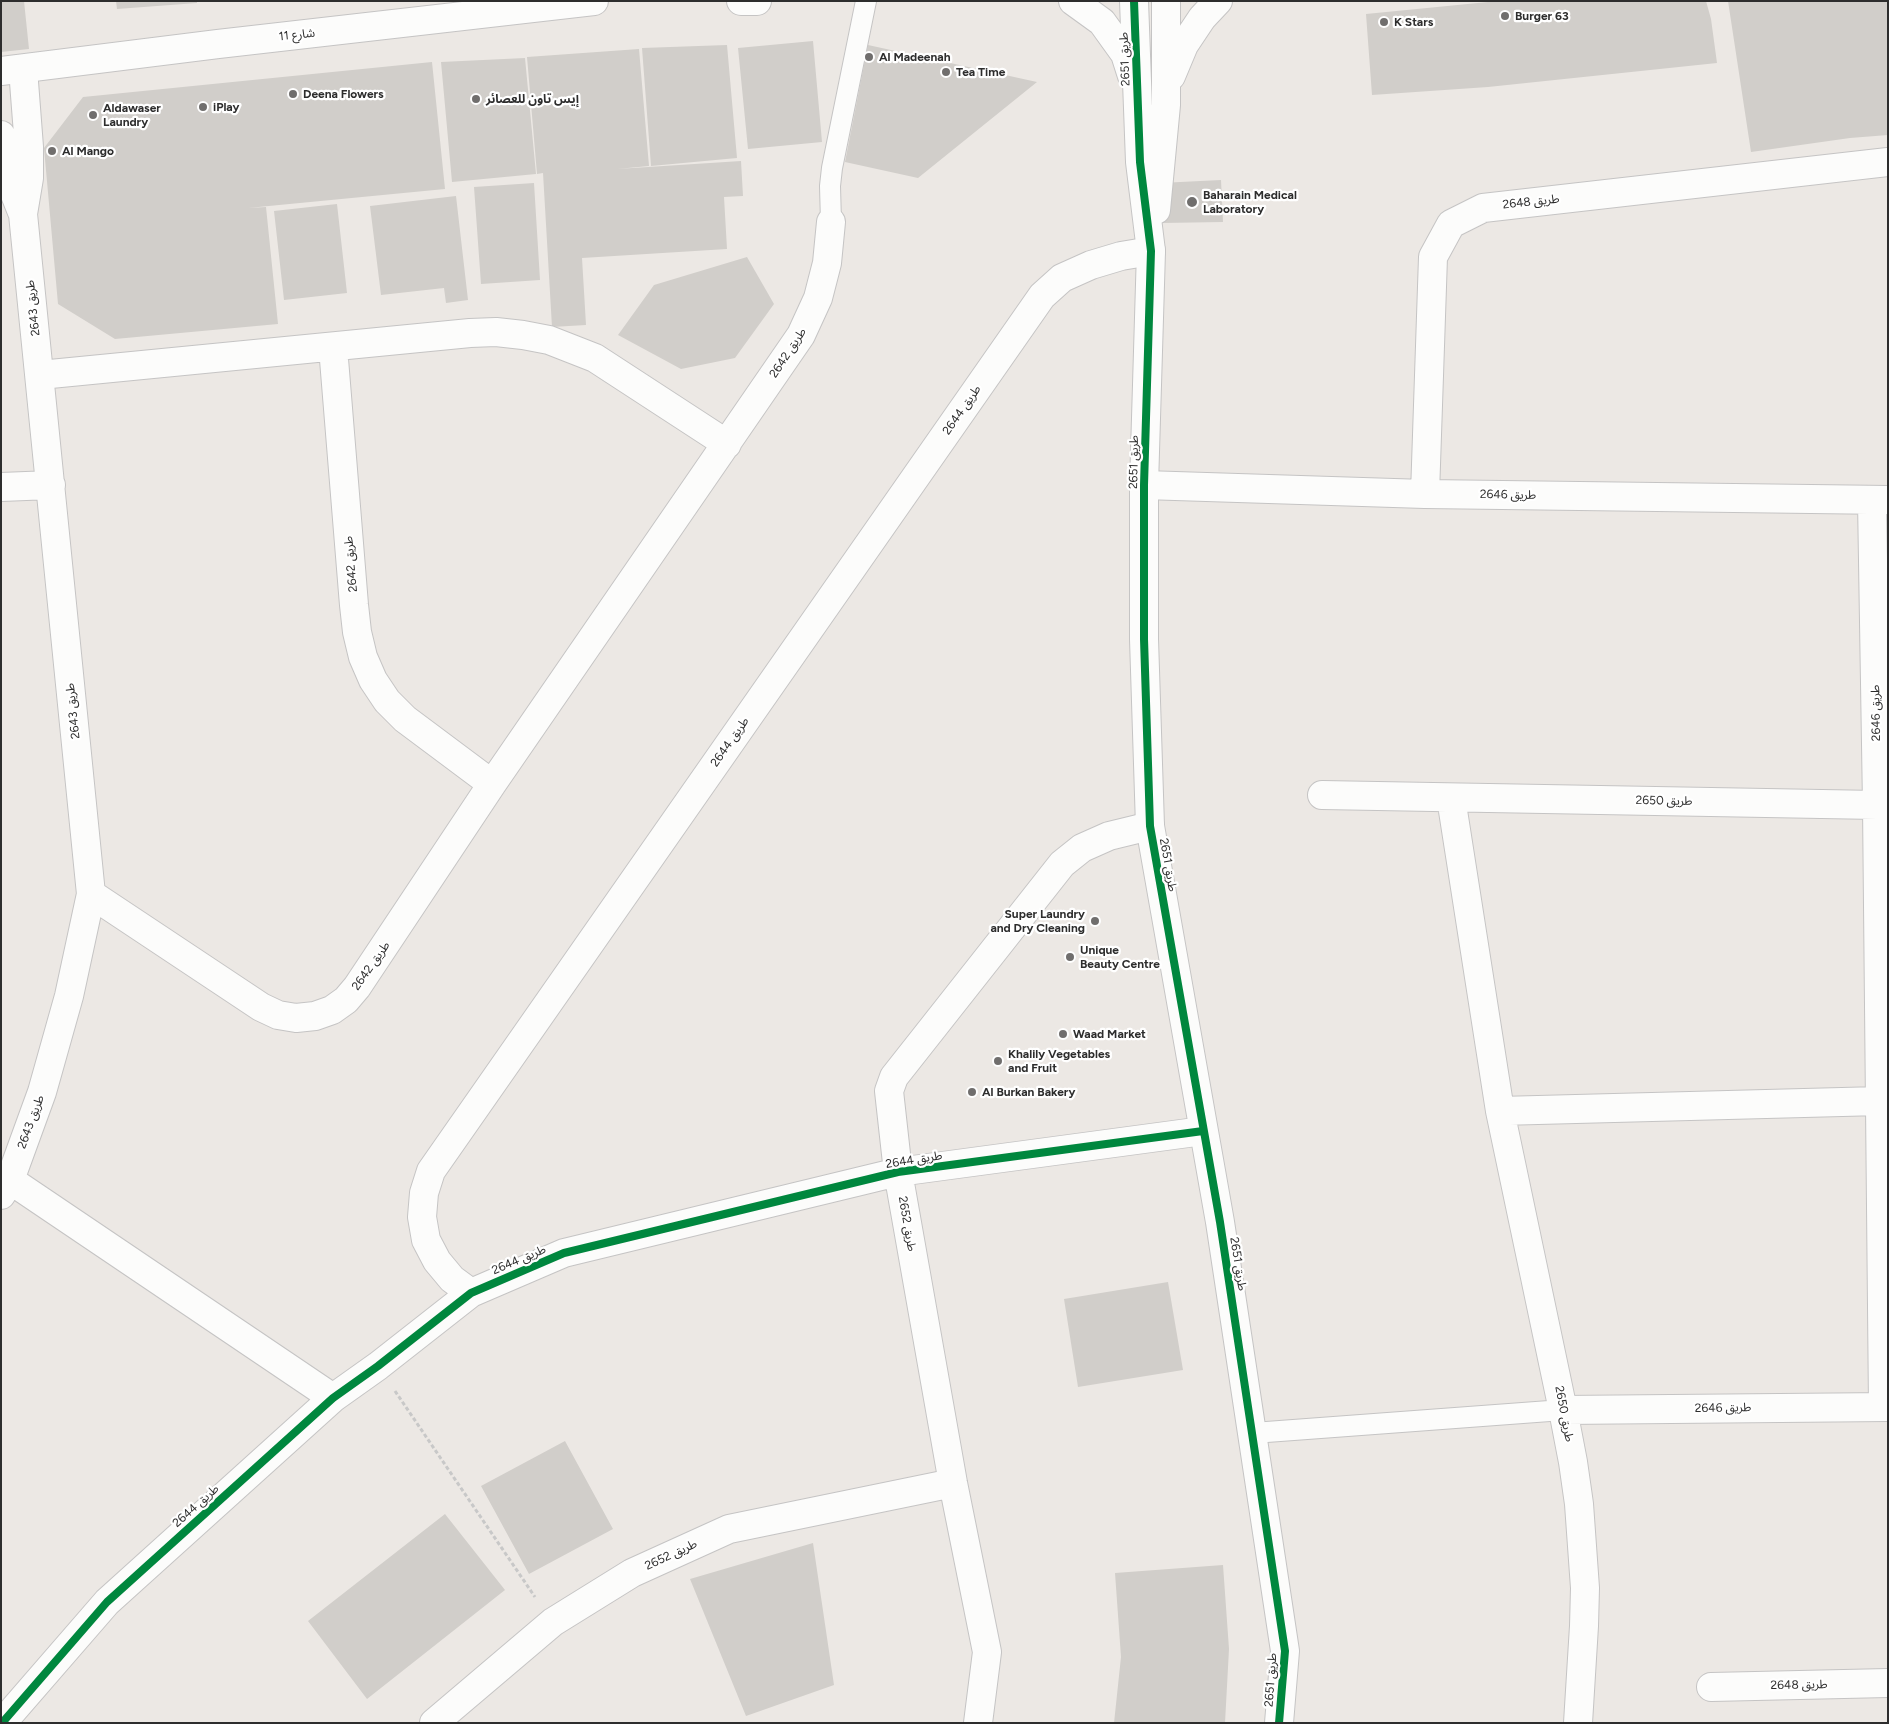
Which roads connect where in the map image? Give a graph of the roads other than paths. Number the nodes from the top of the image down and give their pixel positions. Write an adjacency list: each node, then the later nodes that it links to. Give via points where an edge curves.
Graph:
1 (594, 1): 9 (street, شارع 11)
2 (741, 1): 3 (street)
3 (757, 1)
4 (866, 1): 15 (lane, via 832,168)
5 (1073, 1): 10 (street, via 1102,22 1125,54)
6 (1134, 1): 10 (street, طريق 2651)
7 (1166, 1): 11 (street)
8 (1218, 1): 11 (street, via 1184,45 1171,74)
9 (12, 70): 14 (street, طريق 2643, via 29,147 29,178)
10 (1138, 92): 16 (street, طريق 2651, via 1140,162)
11 (1166, 105): 16 (street)
12 (1, 135): 14 (street, طريق 2643, via 10,182)
13 (1888, 162): 23 (street, طريق 2648, via 1483,208 1451,224 1433,257)
14 (23, 214): 18 (street, طريق 2643)
15 (831, 222): 19 (street, طريق 2642, via 827,263 818,298 801,335)
16 (1150, 251): 21 (street, طريق 2651); 36 (street, طريق 2644, via 1091,265 1062,278 1042,296 431,1171 424,1193 422,1217 426,1240 452,1280)
17 (333, 347): 18 (street); 19 (street, via 470,333 514,334 549,340 595,358); 25 (street, طريق 2642, via 354,605 363,657 387,701 405,719)
18 (40, 375): 20 (street, طريق 2643)
19 (727, 444): 25 (street, طريق 2642)
20 (51, 485): 22 (street); 30 (street, طريق 2643)
21 (1144, 485): 23 (street, طريق 2646); 29 (street, طريق 2651, via 1144,639)
22 (1, 487)
23 (1425, 494): 24 (street, طريق 2646)
24 (1880, 500): 28 (street, طريق 2646)
25 (492, 784): 30 (street, طريق 2642, via 357,987 339,1005 315,1016 296,1018 278,1015 261,1007)
26 (1322, 796): 27 (street, طريق 2650)
27 (1451, 798): 28 (street, طريق 2650); 32 (street, طريق 2650)
28 (1877, 805): 31 (street, طريق 2646)
29 (1150, 826): 33 (street, طريق 2651); 34 (street, طريق 2644, via 1109,836 1082,848 1062,864 894,1077 889,1091)
30 (91, 894): 35 (street, طريق 2643, via 69,996 42,1092)
31 (1880, 1101): 32 (street); 38 (street, طريق 2646)
32 (1500, 1111): 39 (street, طريق 2650)
33 (1203, 1131): 34 (street, طريق 2644); 40 (street, طريق 2651)
34 (898, 1172): 36 (street, طريق 2644, via 564,1253); 41 (street, طريق 2652)
35 (6, 1187): 37 (street)
36 (471, 1293): 37 (street, طريق 2644)
37 (333, 1398): 44 (street, طريق 2644, via 107,1602)
38 (1885, 1407): 39 (street, طريق 2646)
39 (1563, 1410): 40 (lane); 48 (street, طريق 2650, via 1578,1496 1584,1561)
40 (1253, 1433): 47 (street, طريق 2651, via 1285,1651)
41 (953, 1483): 45 (street, طريق 2652, via 729,1529 632,1573 553,1622); 46 (street, طريق 2652, via 987,1652)
42 (1888, 1683): 43 (street, طريق 2648)
43 (1711, 1687)
44 (2, 1723)
45 (434, 1723)
46 (978, 1723)
47 (1279, 1723)
48 (1578, 1723)

